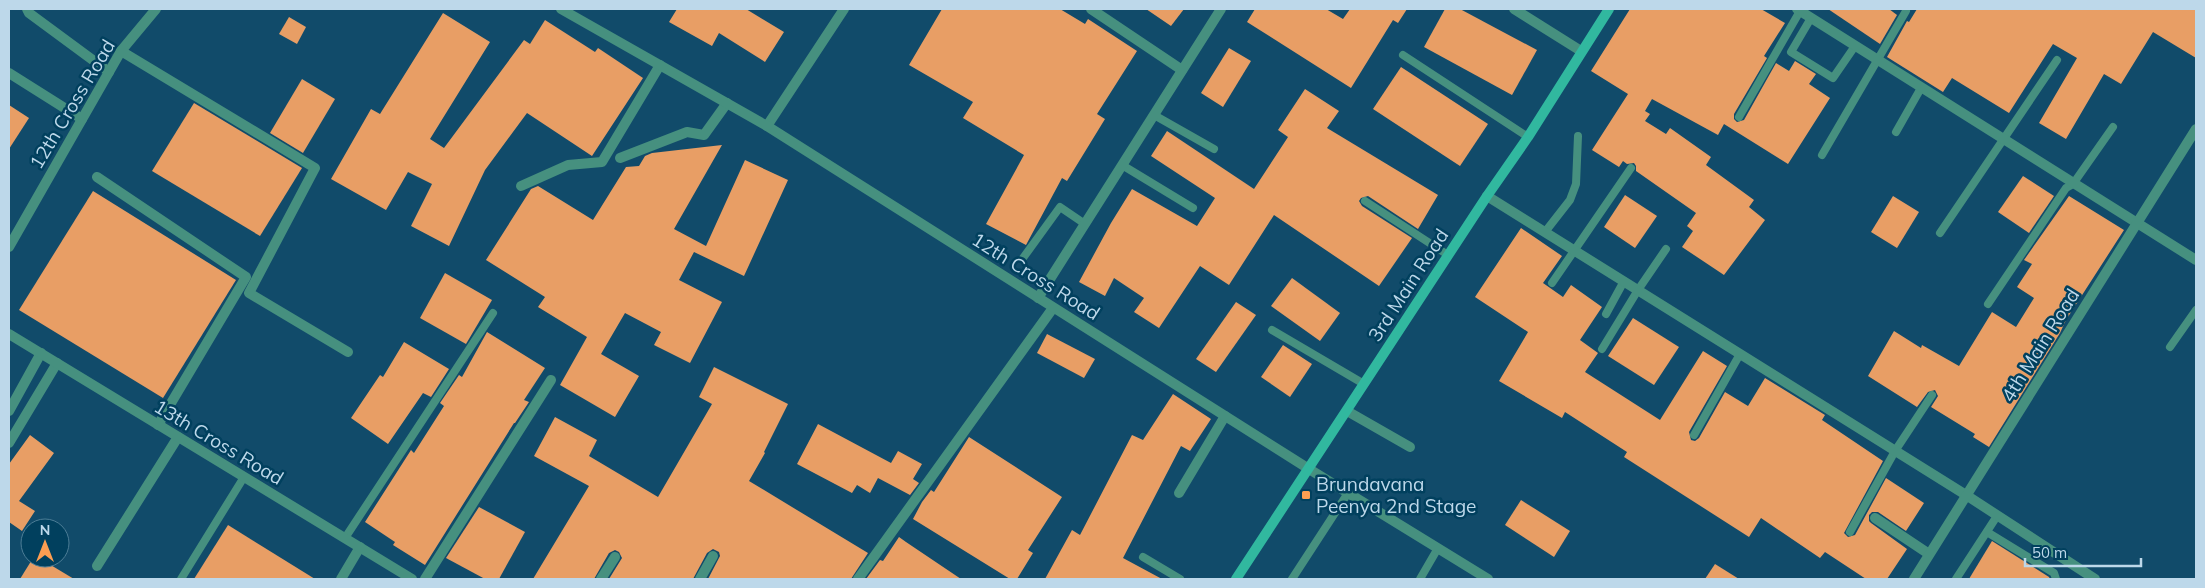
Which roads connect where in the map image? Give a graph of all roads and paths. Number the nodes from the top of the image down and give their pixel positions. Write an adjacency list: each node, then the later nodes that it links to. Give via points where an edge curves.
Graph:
1 (27, 9): 21 (street)
2 (156, 9): 14 (street, 12th Cross Road)
3 (561, 9): 18 (street, 12th Cross Road)
4 (844, 9): 27 (street)
5 (1091, 9): 19 (street)
6 (1221, 9): 19 (street)
7 (1514, 9): 13 (street)
8 (1608, 9): 13 (main road, 3rd Main Road)
9 (1798, 10): 11 (street); 25 (lane)
10 (1906, 11): 16 (lane)
11 (1811, 18): 12 (street); 12 (lane, via 1792,52 1808,63 1833,78)
12 (1855, 46): 16 (street)
13 (1581, 51): 32 (main road, 3rd Main Road)
14 (121, 52): 21 (street, 12th Cross Road); 68 (street, via 314,168 249,293)
15 (1403, 55): 32 (lane)
16 (1877, 59): 22 (street); 35 (lane)
17 (2057, 60): 33 (lane)
18 (660, 65): 23 (street, 12th Cross Road); 41 (street, via 602,162 568,165)
19 (1182, 70): 24 (street)
20 (9, 72): 26 (street)
21 (109, 72): 26 (street, 12th Cross Road)
22 (1921, 88): 30 (lane); 33 (street)
23 (726, 103): 27 (street, 12th Cross Road); 36 (street, via 704,135 687,132)
24 (1154, 115): 34 (lane); 37 (street)
25 (1739, 117)
26 (82, 119): 49 (street, 12th Cross Road)
27 (767, 126): 58 (street, 12th Cross Road)
28 (2113, 127): 40 (lane)
29 (2196, 129): 46 (street, 4th Main Road)
30 (1896, 132)
31 (1578, 136): 47 (lane, via 1576,184 1570,200)
32 (1528, 137): 42 (main road, 3rd Main Road)
33 (2004, 140): 40 (street); 48 (lane)
34 (1214, 149)
35 (1822, 155)
36 (620, 158)
37 (1122, 165): 44 (lane); 45 (street)
38 (1631, 168): 51 (lane)
39 (96, 177): 78 (street, via 246,277)
40 (2073, 184): 46 (street); 59 (lane, via 2066,188)
41 (521, 186)
42 (1487, 196): 47 (street); 52 (main road, 3rd Main Road)
43 (1365, 201): 52 (lane)
44 (1193, 208)
45 (1085, 224): 53 (lane, via 1060,206); 58 (street)
46 (2136, 224): 54 (street); 88 (street, 4th Main Road)
47 (1545, 232): 51 (street)
48 (1940, 233)
49 (9, 246)
50 (1666, 249): 57 (lane)
51 (1575, 251): 55 (street); 56 (lane)
52 (1448, 255): 73 (main road, 3rd Main Road)
53 (1023, 258)
54 (2196, 260)
55 (1624, 281): 57 (street); 63 (lane)
56 (1552, 282)
57 (1638, 290): 67 (lane); 70 (street)
58 (1038, 298): 60 (street, 12th Cross Road)
59 (1988, 304)
60 (1053, 308): 77 (street, 12th Cross Road); 107 (street)
61 (2196, 310): 66 (lane)
62 (493, 313): 93 (lane)
63 (1606, 314)
64 (1272, 330): 73 (lane)
65 (9, 334): 69 (street, 13th Cross Road)
66 (2170, 347)
67 (1602, 349)
68 (348, 352)
69 (41, 353): 71 (street, 13th Cross Road); 75 (street)
70 (1740, 354): 79 (lane); 83 (street)
71 (57, 363): 78 (street, 13th Cross Road); 81 (street)
72 (552, 380): 104 (street)
73 (1364, 384): 76 (main road, 3rd Main Road)
74 (1932, 395): 83 (lane)
75 (9, 410)
76 (1347, 411): 82 (street); 84 (main road, 3rd Main Road)
77 (1225, 416): 84 (street, 12th Cross Road); 86 (street)
78 (158, 425): 80 (street, 13th Cross Road)
79 (1694, 435)
80 (178, 437): 85 (street, 13th Cross Road); 100 (street)
81 (9, 444)
82 (1410, 447)
83 (1895, 451): 88 (street); 91 (lane)
84 (1309, 469): 87 (street, 12th Cross Road); 109 (main road, 3rd Main Road)
85 (244, 477): 93 (street, 13th Cross Road); 101 (lane)
86 (1179, 493)
87 (1348, 493): 95 (street, 12th Cross Road); 110 (lane)
88 (1966, 495): 89 (street); 96 (street, 4th Main Road)
89 (1997, 516): 92 (lane); 116 (street)
90 (1875, 518): 96 (street)
91 (1850, 532)
92 (1987, 532): 114 (lane); 115 (lane, via 2054,573)
93 (345, 538): 94 (street, 13th Cross Road)
94 (360, 547): 102 (street); 103 (street, 13th Cross Road)
95 (1438, 548): 111 (lane); 112 (street, 12th Cross Road)
96 (1929, 554): 113 (street, 4th Main Road)
97 (713, 556): 106 (street)
98 (615, 557): 105 (street)
99 (1143, 557): 108 (lane)
100 (96, 566)
101 (181, 579)
102 (341, 579)
103 (412, 579)
104 (425, 579)
105 (601, 579)
106 (700, 579)
107 (858, 579)
108 (1180, 579)
109 (1236, 579)
110 (1292, 579)
111 (1420, 579)
112 (1488, 579)
113 (1914, 579)
114 (1956, 579)
115 (2056, 579)
116 (2095, 579)

